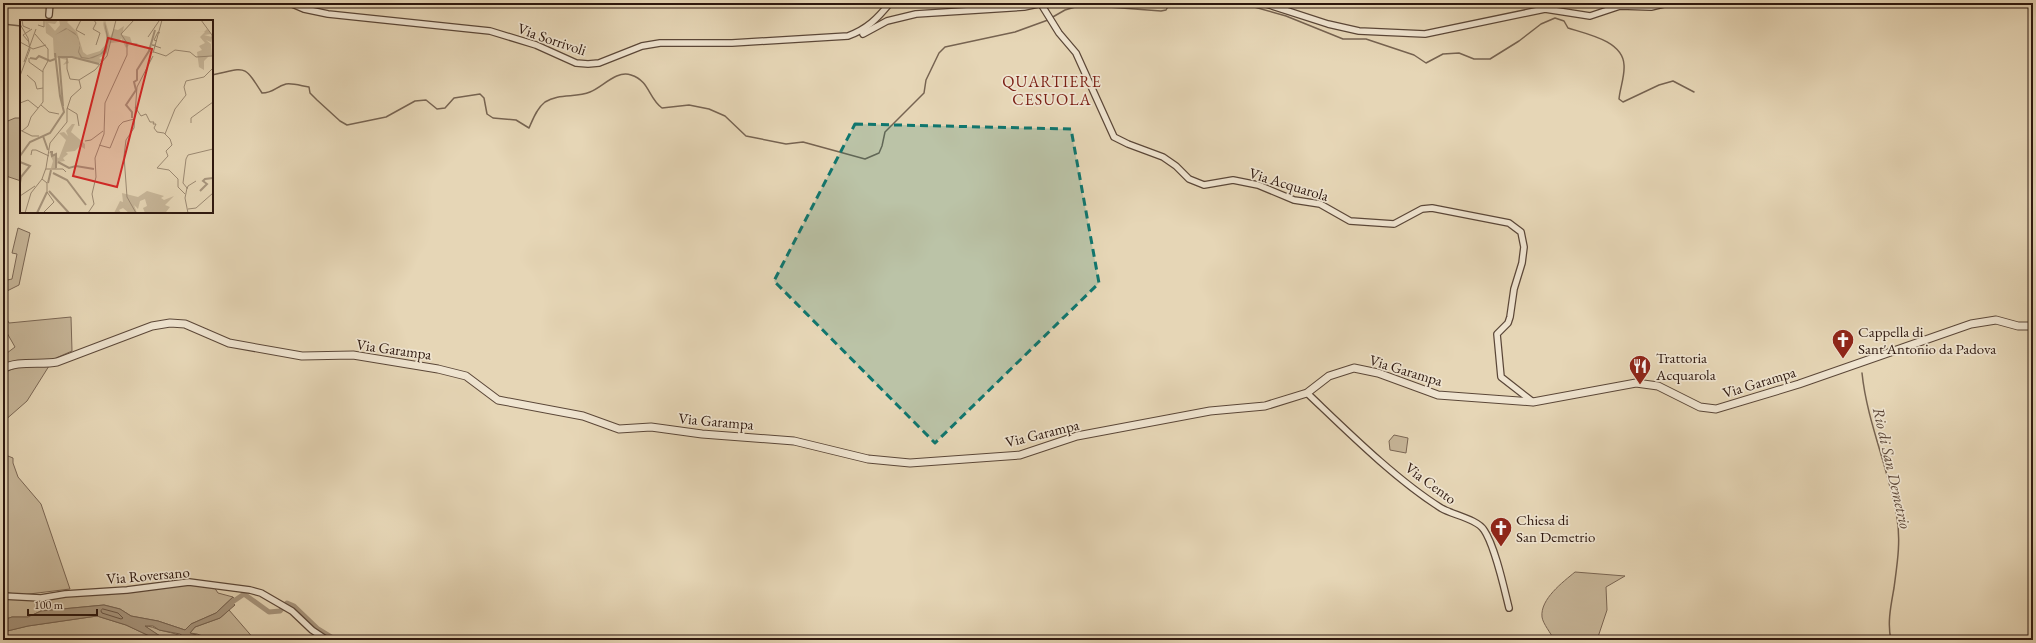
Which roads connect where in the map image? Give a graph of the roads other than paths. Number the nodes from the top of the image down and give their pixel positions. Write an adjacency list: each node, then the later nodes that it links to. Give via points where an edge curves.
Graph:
1 (50, 3): 7 (street)
2 (290, 3): 8 (street, Via Sorrivoli, via 328,14 490,31 536,45 576,63 588,64 599,63 642,46 660,43 732,43)
3 (890, 3): 8 (street, Via Sorrivoli, via 875,22 862,31)
4 (1043, 3): 8 (street, Via Acquarola, via 1024,7 916,14 887,21 864,34); 12 (street, Via Acquarola, via 1059,33 1076,53 1114,137 1163,157 1189,179 1204,185 1233,180 1258,185 1294,200 1320,204 1350,221 1394,224 1422,209 1432,208 1509,224 1521,232 1524,247 1521,268 1508,323 1497,334 1496,344 1501,377)
5 (1263, 3): 6 (street, via 1359,31 1425,34 1545,9 1590,16 1620,6 1651,7)
6 (1668, 3)
7 (49, 15)
8 (848, 36)
9 (2033, 326): 12 (street, Via Garampa, via 2018,326 1996,320 1971,324 1792,386 1716,409 1700,407 1658,386 1636,383)
10 (3, 370): 11 (street, Via Garampa, via 17,364 45,365 58,362 152,326 170,322 185,324 229,343 302,356 353,355 438,369 466,376 498,400 583,416 619,429 652,427 702,434 794,441 868,460 910,463 1020,455 1077,436 1210,411 1266,406)
11 (1307, 393): 12 (street, Via Garampa, via 1329,376 1354,368 1378,373 1438,395); 14 (street, Via Cento, via 1419,493 1442,508 1476,522 1484,529)
12 (1533, 402)
13 (3, 596): 15 (street, Via Roversano, via 41,598 189,582 250,590 274,600)
14 (1509, 608)
15 (327, 640)

